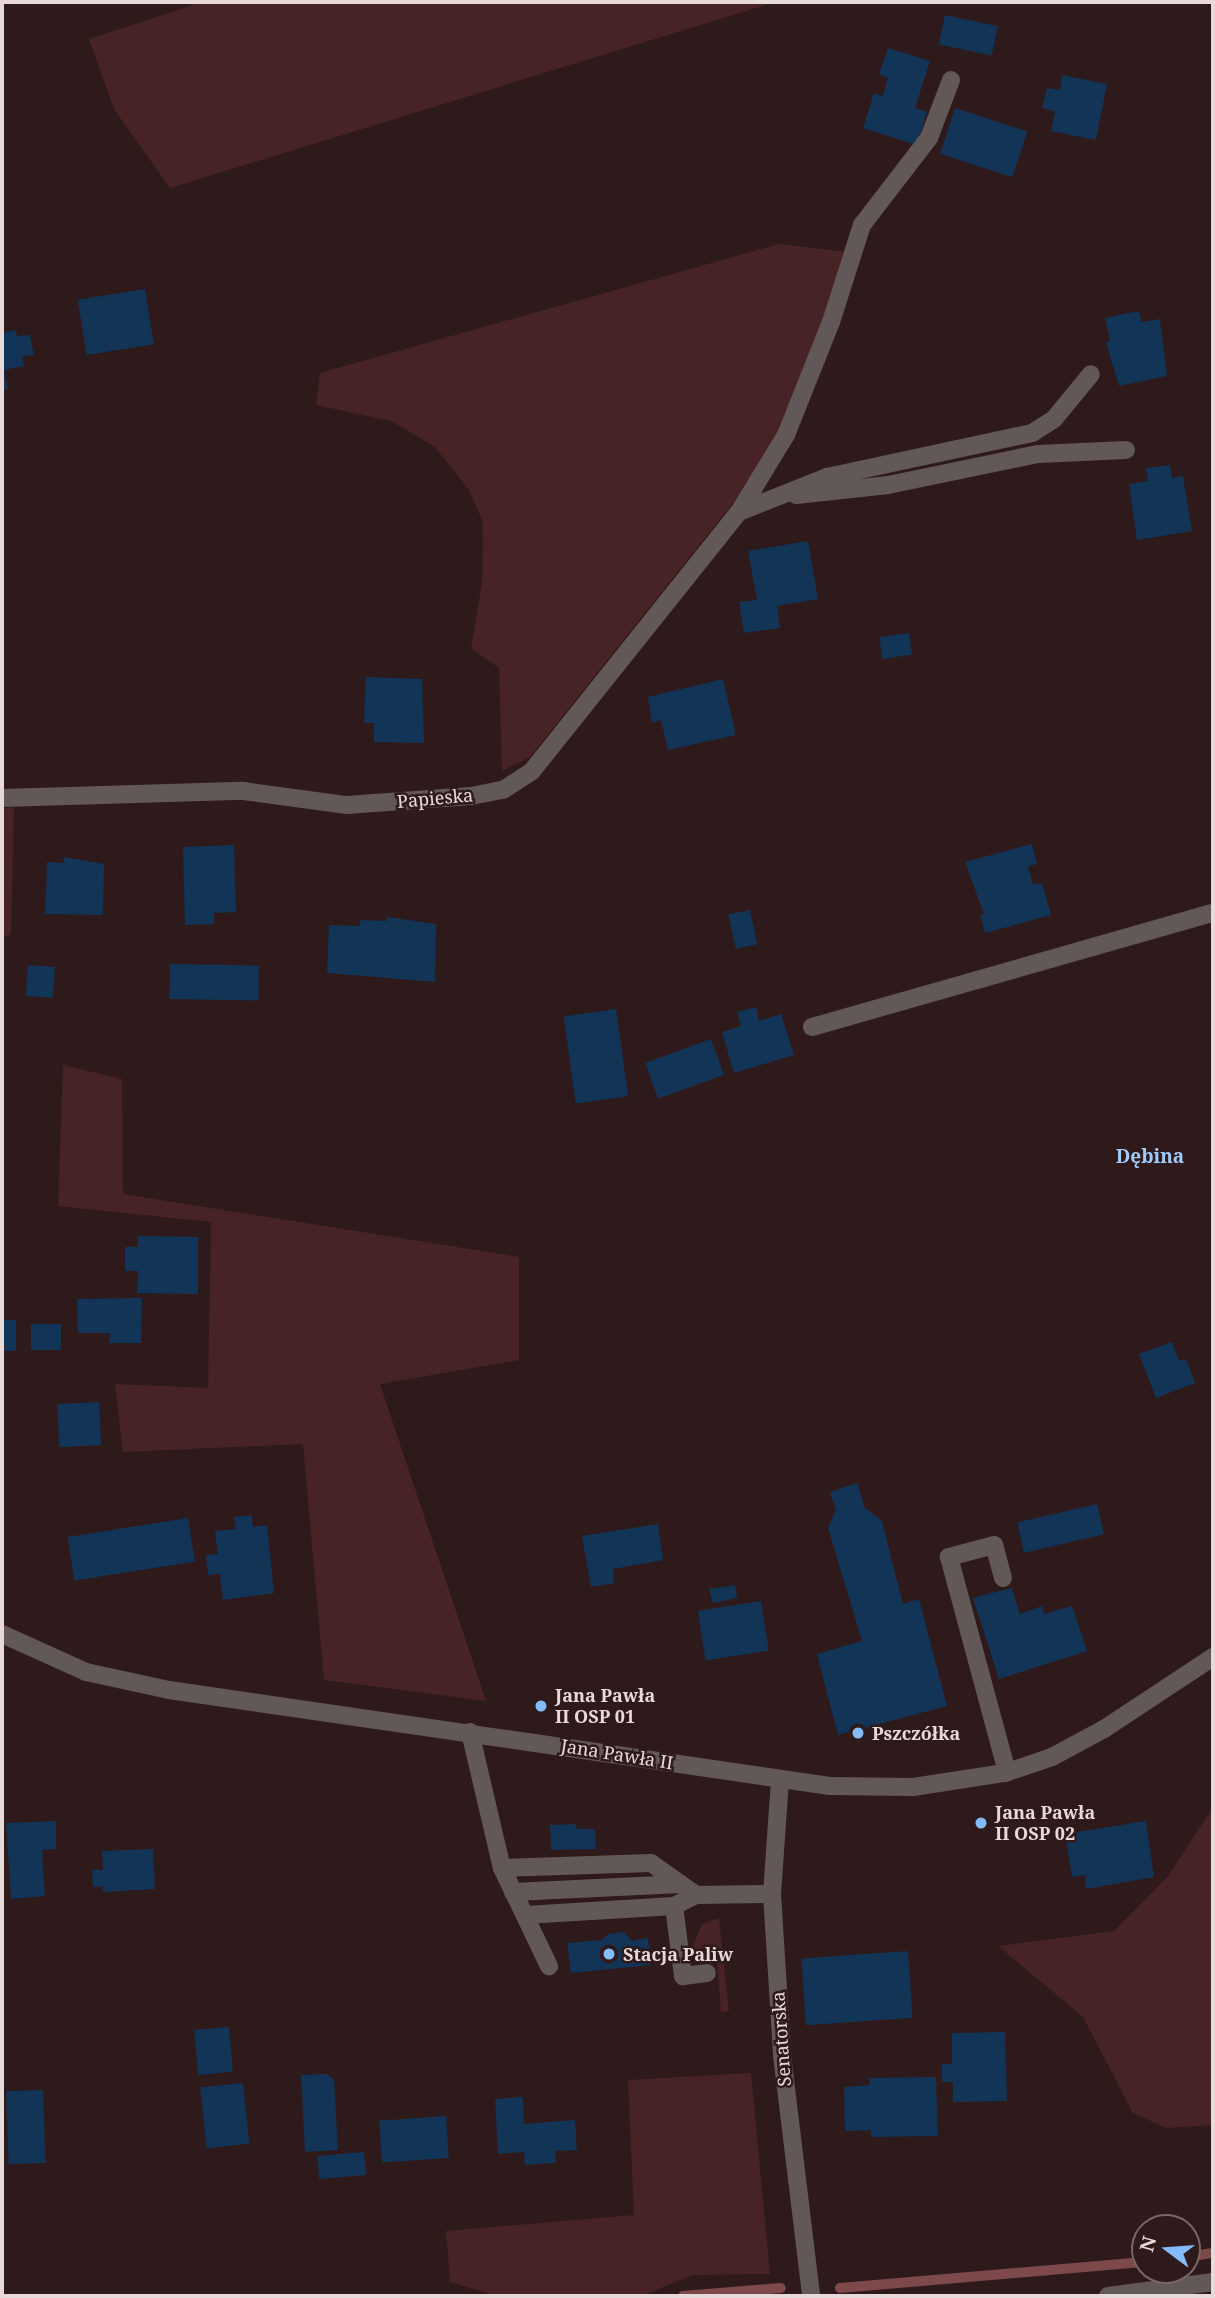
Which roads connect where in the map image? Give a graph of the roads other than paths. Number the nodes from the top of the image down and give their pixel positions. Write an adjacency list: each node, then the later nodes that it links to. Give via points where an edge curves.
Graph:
1 (951, 80): 5 (street, Papieska, via 929,138 862,225 831,322 786,435)
2 (1091, 374): 4 (street, via 1054,419 1032,433 827,477)
3 (1126, 450): 4 (street, via 1038,454 888,485)
4 (772, 496): 5 (street)
5 (739, 512): 6 (street, Papieska, via 532,771 503,790 347,805 243,791)
6 (2, 798)
7 (1213, 913): 8 (street)
8 (812, 1027)
9 (1003, 1578): 13 (street, via 994,1545 949,1558)
10 (2, 1634): 12 (street, Jana Pawła II, via 86,1672 169,1690)
11 (1213, 1657): 13 (street, Jana Pawła II, via 1104,1729 1052,1757)
12 (470, 1732): 14 (street, Jana Pawła II); 15 (street)
13 (1007, 1772): 14 (street, Jana Pawła II, via 913,1787)
14 (779, 1780): 18 (street, Senatorska)
15 (502, 1868): 16 (street, via 651,1863); 17 (street)
16 (681, 1885): 17 (street); 19 (street)
17 (513, 1892): 21 (street)
18 (772, 1894): 19 (street); 25 (street, Senatorska, via 783,2074)
19 (696, 1895): 20 (street)
20 (674, 1906): 21 (street); 23 (street, via 682,1976)
21 (525, 1915): 22 (street)
22 (549, 1966)
23 (707, 1973)
24 (1213, 2282): 26 (street)
25 (811, 2296)
26 (1108, 2296)

